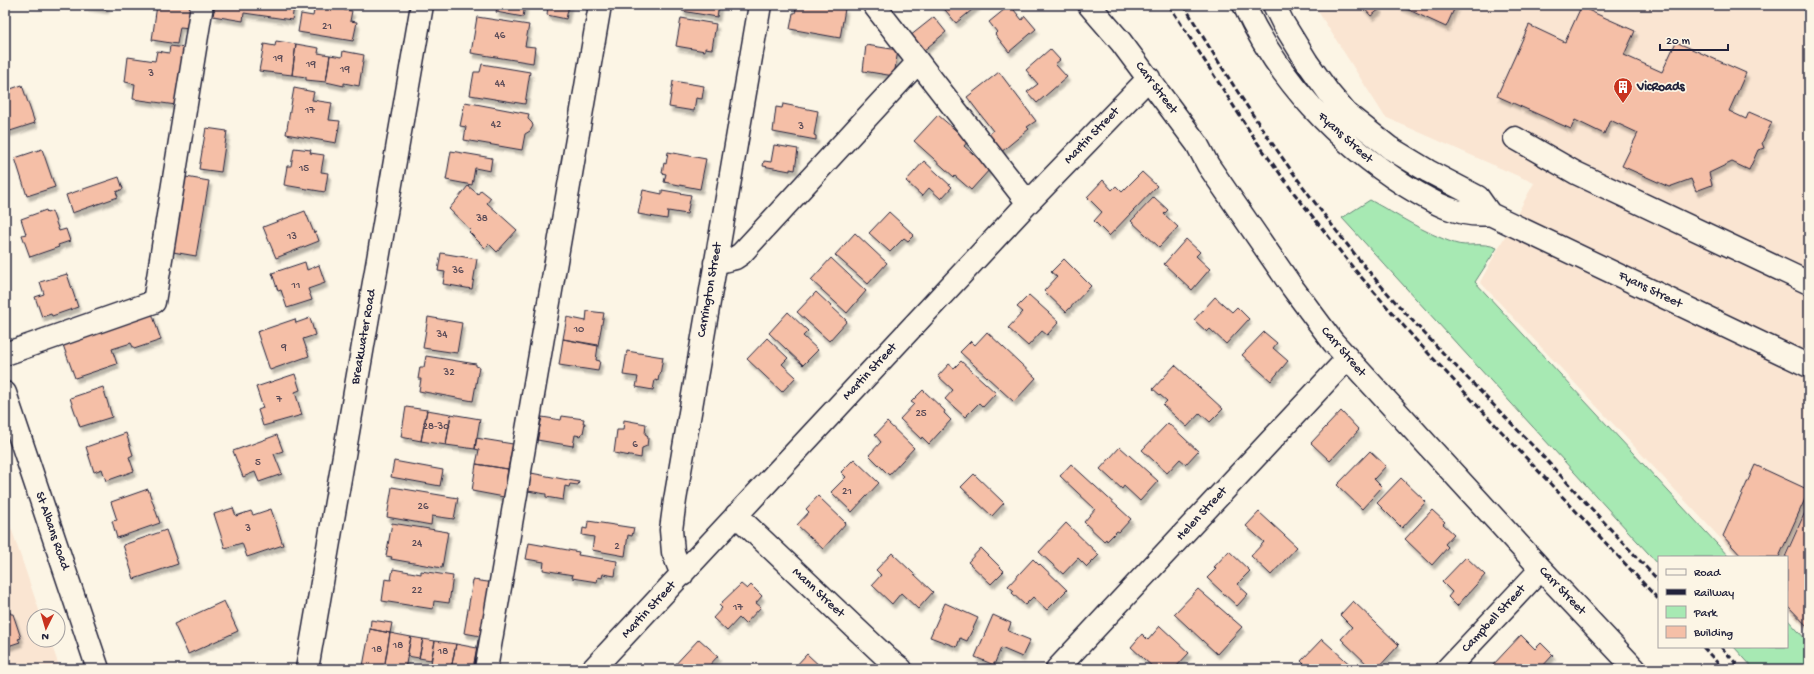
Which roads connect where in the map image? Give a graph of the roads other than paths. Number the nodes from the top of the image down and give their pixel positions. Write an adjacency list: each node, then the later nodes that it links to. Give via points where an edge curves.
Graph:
1 (202, 5): 16 (street, via 154,302)
2 (422, 5): 24 (street, Breakwater Road)
3 (600, 5): 25 (street)
4 (760, 5): 14 (street, Carrington Street)
5 (874, 5): 9 (street)
6 (1089, 5): 10 (street, Carr Street)
7 (1244, 5): 13 (street, Fyans Street, via 1265,45 1303,97 1351,147 1397,180 1436,203 1461,213)
8 (1274, 5): 13 (street, Fyans Street, via 1306,62 1346,112 1390,148 1478,197)
9 (918, 62): 12 (street); 14 (street, via 741,254)
10 (1149, 78): 12 (street, Martin Street); 17 (street, Carr Street, via 1197,144 1208,165 1287,280)
11 (1515, 138): 15 (street, via 1576,173)
12 (1028, 203): 20 (street, Martin Street)
13 (1490, 214): 18 (street, Fyans Street)
14 (715, 263): 22 (street, Carrington Street, via 671,530 673,552)
15 (1809, 283)
16 (5, 354)
17 (1347, 359): 21 (street, Carr Street); 28 (street, Helen Street)
18 (1809, 366)
19 (5, 393): 23 (street, St Albans Road)
20 (736, 515): 22 (street, Martin Street); 27 (street, Mann Street)
21 (1541, 569): 29 (street, Campbell Street); 30 (street, Carr Street)
22 (682, 575): 26 (street, Martin Street)
23 (98, 669)
24 (307, 669)
25 (486, 669)
26 (593, 669)
27 (901, 669)
28 (1057, 669)
29 (1447, 669)
30 (1635, 669)

